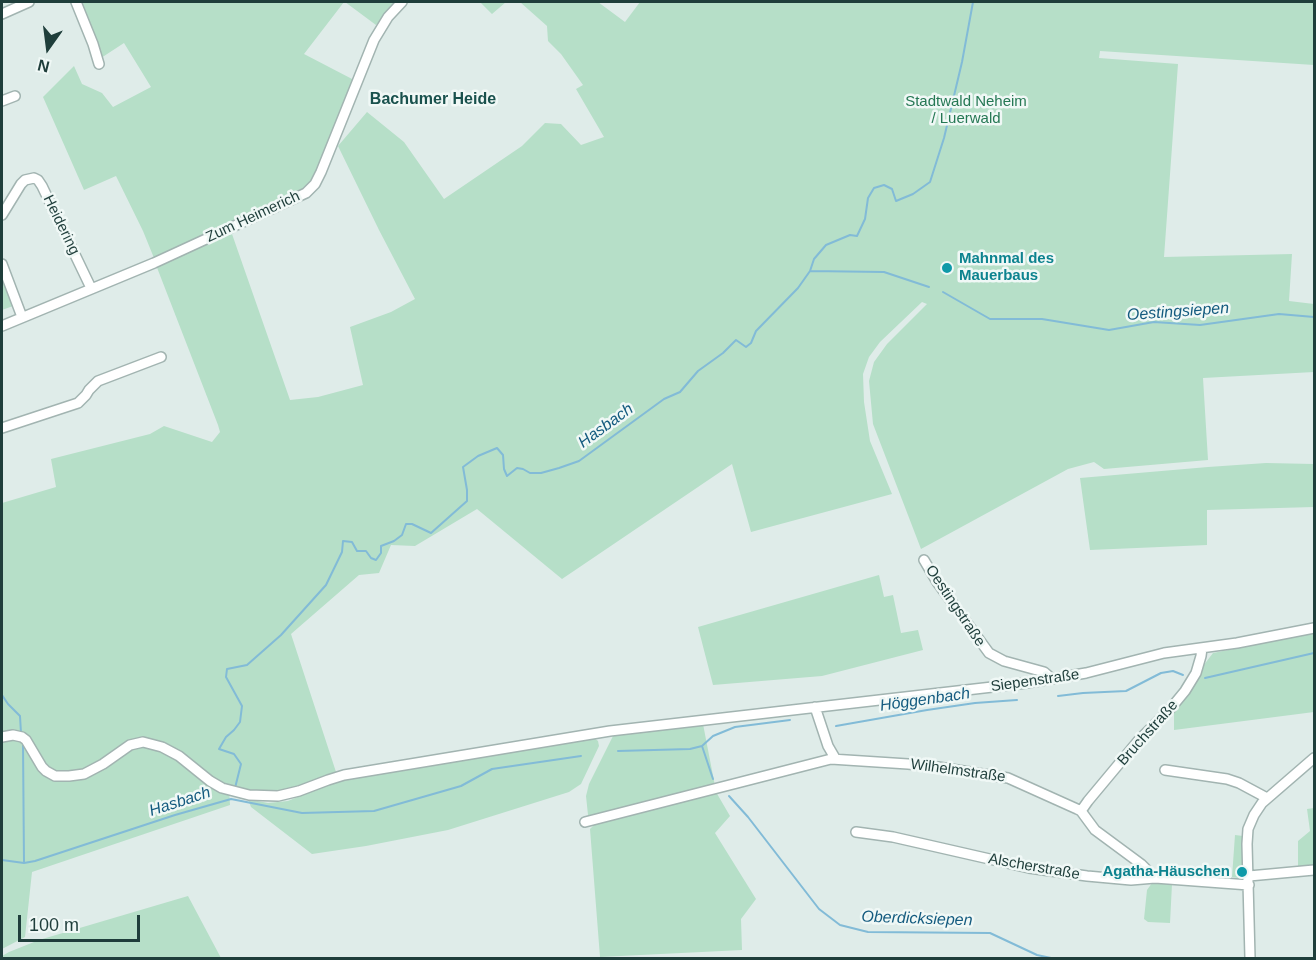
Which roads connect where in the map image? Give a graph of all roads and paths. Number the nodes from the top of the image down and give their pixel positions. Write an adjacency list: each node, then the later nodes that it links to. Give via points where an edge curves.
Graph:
1 (29, 2): 4 (street)
2 (76, 2): 5 (street)
3 (402, 2): 10 (street, Zum Heimerich, via 374,40 321,172 306,194)
4 (2, 14)
5 (99, 64)
6 (15, 96): 7 (street)
7 (2, 102)
8 (2, 215): 10 (street, Heidering, via 25,180 38,180)
9 (2, 264): 11 (street)
10 (91, 288): 11 (street, Zum Heimerich)
11 (22, 317): 12 (street, Zum Heimerich)
12 (2, 326)
13 (161, 357): 14 (street, via 98,381 78,403)
14 (2, 428)
15 (924, 560): 18 (street, Oestingstraße, via 989,653 1044,672)
16 (1314, 628): 17 (street, Siepenstraße)
17 (1202, 648): 18 (street, Siepenstraße); 25 (street, Bruchstraße, via 1196,673 1185,691)
18 (1052, 679): 19 (street, Siepenstraße)
19 (815, 707): 20 (street, Siepenstraße, via 610,731 344,775 307,789 267,796 228,790 168,750 148,743 134,743 77,776 55,776 46,771 22,737); 21 (street)
20 (2, 737)
21 (835, 758): 25 (street, Wilhelmstraße, via 999,776); 26 (street, Wilhelmstraße)
22 (1314, 758): 24 (street)
23 (1165, 770): 24 (street, via 1227,779)
24 (1267, 798): 30 (street, via 1248,829)
25 (1081, 811): 29 (street, Wilhelmstraße, via 1095,830)
26 (585, 822)
27 (856, 832): 29 (street, Alscherstraße, via 1047,871 1131,880)
28 (1314, 870): 30 (street, Alscherstraße)
29 (1155, 878): 30 (street, Alscherstraße)
30 (1249, 880): 31 (street)
31 (1250, 958)

